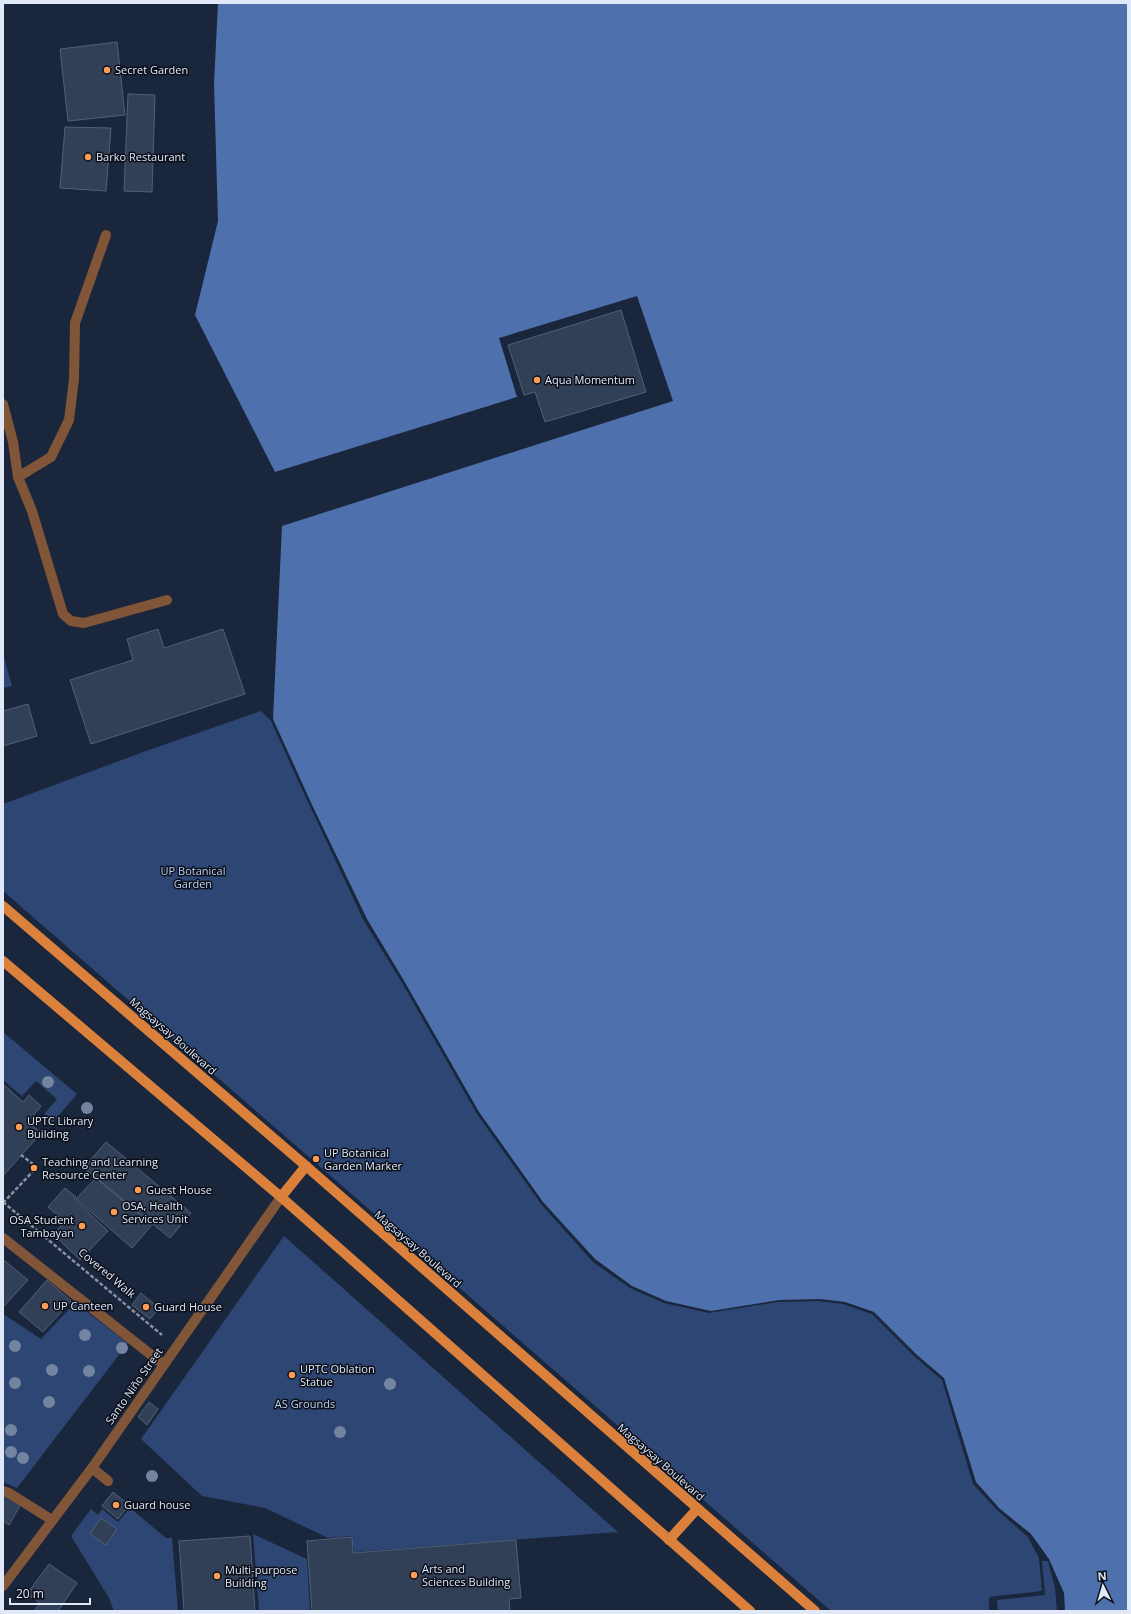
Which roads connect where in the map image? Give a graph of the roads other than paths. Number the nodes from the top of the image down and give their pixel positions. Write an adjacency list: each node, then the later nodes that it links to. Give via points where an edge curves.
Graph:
1 (106, 235): 3 (street, via 75,323 74,379 69,420 51,457)
2 (3, 404): 3 (street, via 13,442)
3 (18, 476): 4 (street, via 32,511 63,614 71,621 84,623)
4 (167, 600)
5 (3, 906): 7 (main road, Magsaysay Boulevard)
6 (3, 961): 8 (main road)
7 (306, 1166): 8 (main road); 14 (main road, Magsaysay Boulevard)
8 (280, 1197): 10 (street, Santo Niño Street); 16 (main road)
9 (3, 1238): 10 (street)
10 (164, 1364): 11 (street, Santo Niño Street)
11 (92, 1468): 12 (street); 15 (street, Santo Niño Street)
12 (108, 1482)
13 (3, 1492): 15 (street, via 9,1493)
14 (697, 1509): 16 (main road); 19 (main road, Magsaysay Boulevard)
15 (52, 1520): 17 (street, Santo Niño Street)
16 (669, 1540): 18 (main road)
17 (3, 1586)
18 (750, 1611)
19 (815, 1611)

